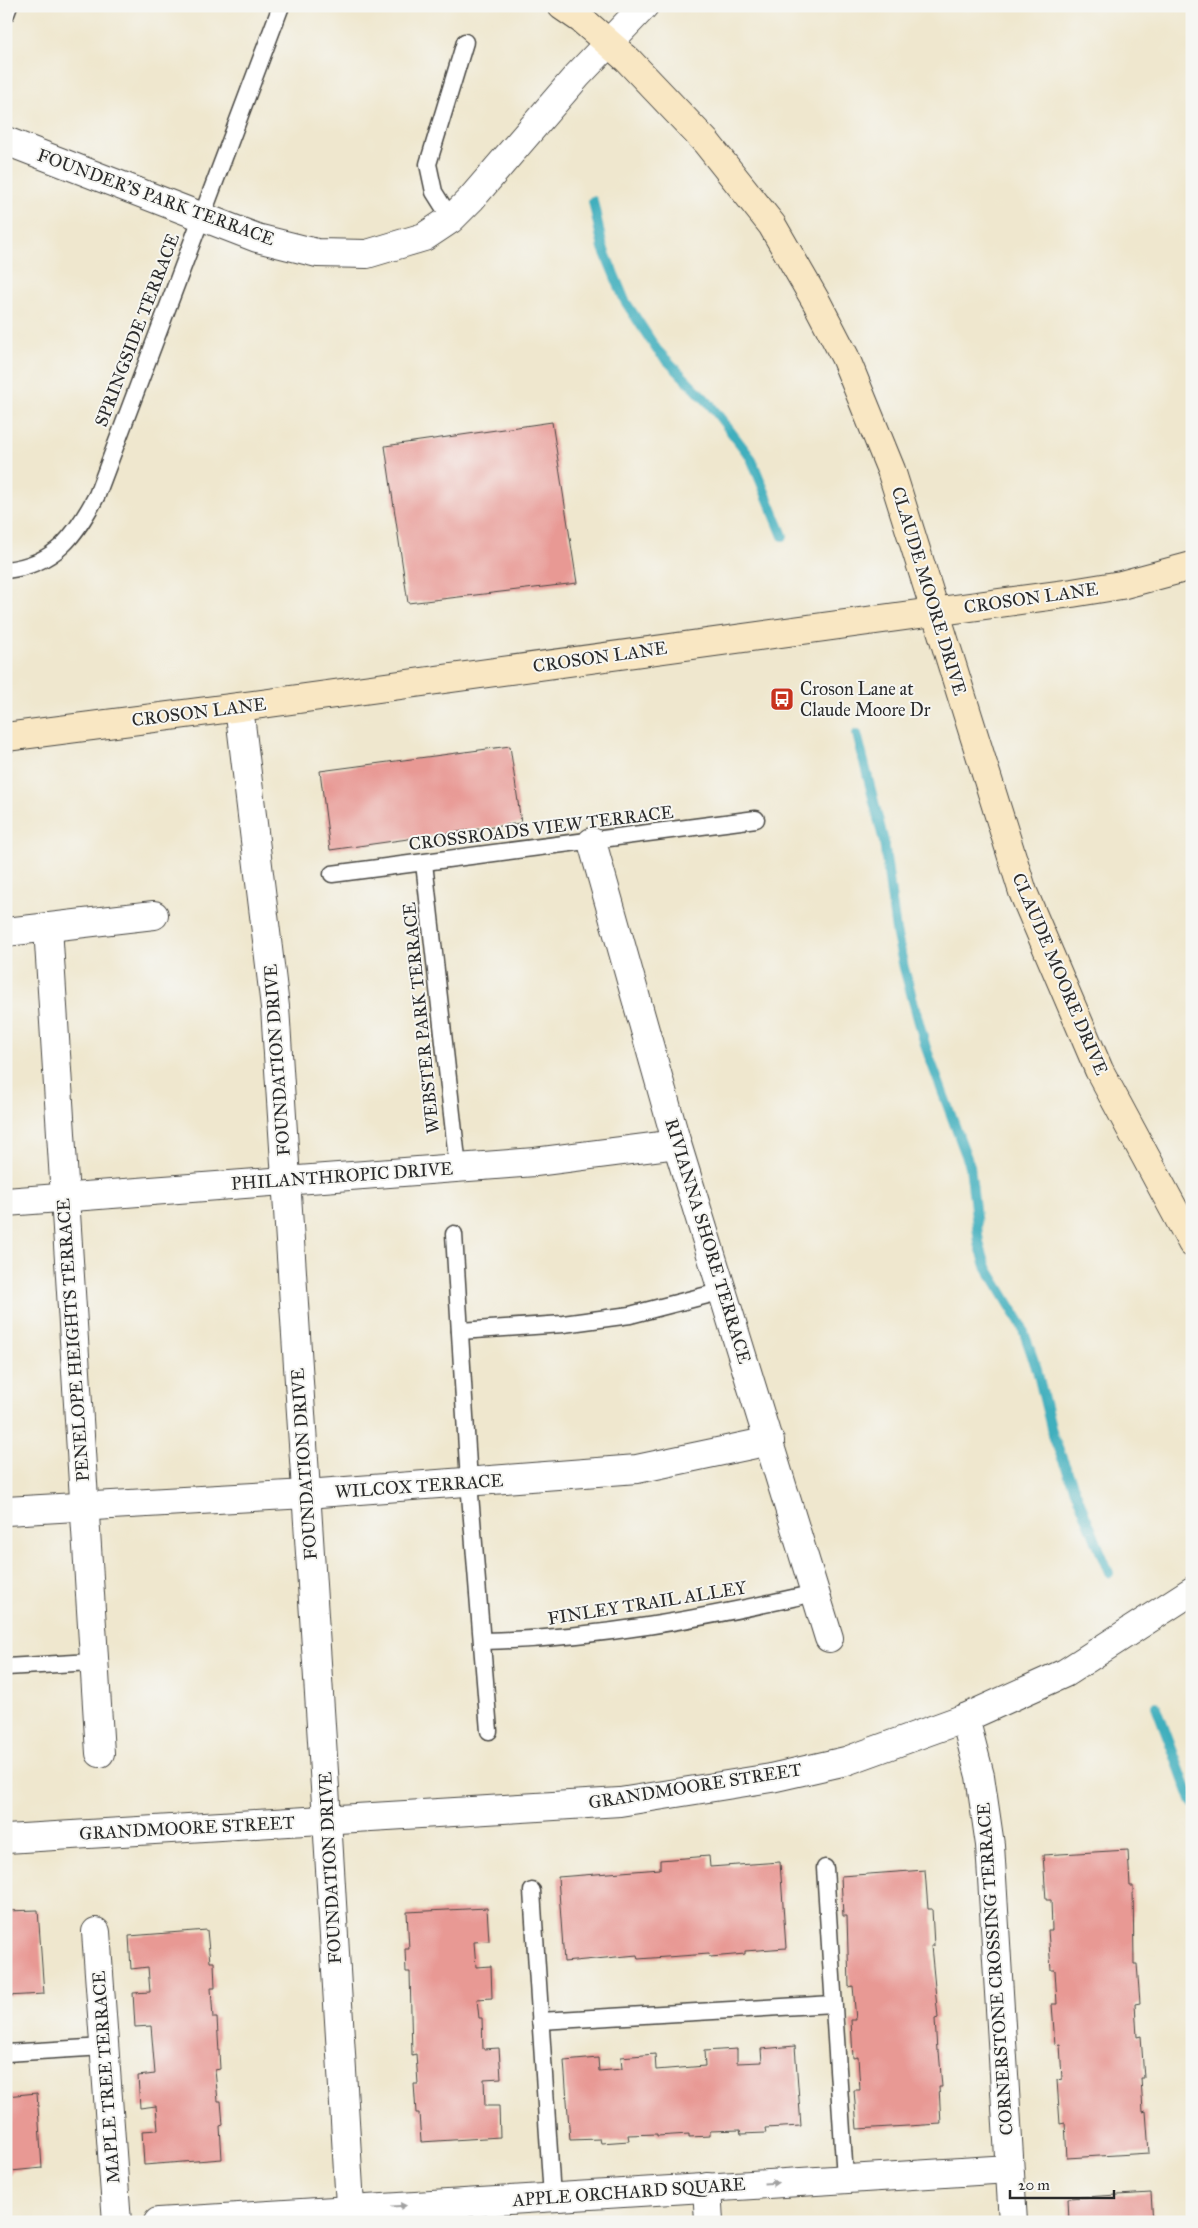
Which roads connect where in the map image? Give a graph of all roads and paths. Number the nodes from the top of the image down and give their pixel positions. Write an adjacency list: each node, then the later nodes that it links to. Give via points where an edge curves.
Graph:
1 (9, 6): 5 (lane)
2 (281, 6): 9 (lane, SPRINGSIDE TERRACE)
3 (562, 6): 7 (street, CLAUDE MOORE DRIVE)
4 (644, 6): 7 (street, FOUNDER'S PARK TERRACE)
5 (6, 14)
6 (465, 42): 10 (lane, via 428,164 434,192)
7 (608, 42): 10 (street, FOUNDER'S PARK TERRACE); 13 (street, CLAUDE MOORE DRIVE, via 706,142 772,226 817,303 845,357 891,470)
8 (6, 141): 9 (street, FOUNDER'S PARK TERRACE)
9 (201, 216): 10 (street, FOUNDER'S PARK TERRACE, via 257,238 317,253 367,254 424,237); 12 (lane, SPRINGSIDE TERRACE, via 97,495 81,524 62,548 26,568)
10 (451, 219)
11 (1192, 566): 13 (street, CROSON LANE, via 1121,585)
12 (6, 570)
13 (936, 610): 14 (street, CROSON LANE); 29 (street, CLAUDE MOORE DRIVE, via 1023,892 1099,1070)
14 (239, 707): 15 (street, CROSON LANE); 25 (street, FOUNDATION DRIVE, via 275,1006)
15 (6, 737)
16 (756, 819): 17 (lane, CROSSROADS VIEW TERRACE)
17 (592, 842): 18 (lane, CROSSROADS VIEW TERRACE); 23 (street, RIVIANNA SHORE TERRACE)
18 (424, 863): 19 (lane, CROSSROADS VIEW TERRACE); 24 (lane, WEBSTER PARK TERRACE)
19 (332, 874)
20 (154, 915): 21 (street)
21 (48, 927): 22 (street); 26 (street, PENELOPE HEIGHTS TERRACE)
22 (6, 932)
23 (677, 1144): 24 (street, PHILANTHROPIC DRIVE); 30 (street, RIVIANNA SHORE TERRACE)
24 (458, 1168): 25 (street, PHILANTHROPIC DRIVE)
25 (286, 1180): 26 (street, PHILANTHROPIC DRIVE); 34 (street, FOUNDATION DRIVE)
26 (64, 1198): 27 (street, PHILANTHROPIC DRIVE); 35 (street, PENELOPE HEIGHTS TERRACE)
27 (6, 1202)
28 (454, 1234): 31 (lane)
29 (1192, 1243)
30 (723, 1291): 31 (lane, via 630,1316); 32 (street, RIVIANNA SHORE TERRACE)
31 (460, 1331): 33 (lane)
32 (770, 1441): 33 (street, WILCOX TERRACE, via 637,1469); 38 (street, RIVIANNA SHORE TERRACE)
33 (469, 1482): 34 (street, WILCOX TERRACE); 40 (lane)
34 (306, 1494): 35 (street, WILCOX TERRACE); 46 (street, FOUNDATION DRIVE)
35 (84, 1505): 36 (street, WILCOX TERRACE); 41 (street, PENELOPE HEIGHTS TERRACE)
36 (6, 1511)
37 (1192, 1591): 43 (street, GRANDMOORE STREET, via 1065,1673)
38 (814, 1593): 39 (street, RIVIANNA SHORE TERRACE); 40 (lane, FINLEY TRAIL ALLEY, via 720,1615 592,1634)
39 (829, 1638)
40 (483, 1641): 44 (lane)
41 (92, 1662): 42 (lane); 45 (street, PENELOPE HEIGHTS TERRACE)
42 (6, 1667)
43 (965, 1718): 46 (street, GRANDMOORE STREET, via 846,1761 771,1778 620,1802); 55 (street, CORNERSTONE CROSSING TERRACE, via 980,1776 990,1845)
44 (489, 1731)
45 (100, 1753)
46 (327, 1819): 47 (street, GRANDMOORE STREET); 59 (street, FOUNDATION DRIVE)
47 (6, 1839)
48 (825, 1868): 51 (lane)
49 (532, 1890): 52 (lane)
50 (96, 1932): 53 (street, MAPLE TREE TERRACE)
51 (833, 2004): 52 (lane); 56 (lane)
52 (540, 2021): 58 (lane)
53 (104, 2047): 54 (lane); 60 (street, MAPLE TREE TERRACE)
54 (6, 2053)
55 (1010, 2168): 56 (street, APPLE ORCHARD SQUARE); 63 (street, CORNERSTONE CROSSING TERRACE)
56 (845, 2178): 57 (street, APPLE ORCHARD SQUARE, one-way to 56)
57 (707, 2187): 58 (street, APPLE ORCHARD SQUARE); 62 (street)
58 (552, 2197): 59 (street, APPLE ORCHARD SQUARE, one-way to 58)
59 (350, 2215): 61 (street, APPLE ORCHARD SQUARE)
60 (117, 2222)
61 (158, 2222)
62 (709, 2222)
63 (1013, 2222)

